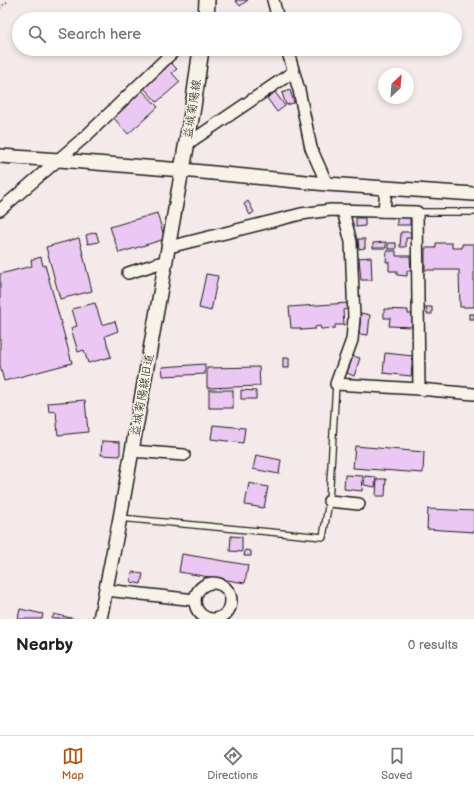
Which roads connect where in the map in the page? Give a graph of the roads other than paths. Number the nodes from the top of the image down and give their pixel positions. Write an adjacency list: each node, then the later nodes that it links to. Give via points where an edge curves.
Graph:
1 (207, 0): 3 (main road)
2 (273, 0): 4 (street)
3 (206, 12)
4 (276, 12)
5 (169, 56): 11 (street)
6 (200, 56): 9 (main road, 益城菊陽線)
7 (288, 56): 8 (street)
8 (293, 72): 9 (street); 13 (street, via 311,148)
9 (187, 144): 12 (main road, 益城菊陽線)
10 (0, 156): 11 (street)
11 (59, 160): 12 (street); 16 (street)
12 (182, 170): 13 (street); 21 (street, 益城菊陽線旧道)
13 (327, 184): 14 (street)
14 (386, 188): 15 (street); 18 (street)
15 (474, 194)
16 (0, 210)
17 (343, 211): 18 (street); 21 (street, via 301,214); 24 (street, via 352,242 354,318 352,340)
18 (384, 211): 19 (street)
19 (417, 212): 20 (lane); 25 (street)
20 (474, 212)
21 (169, 247): 22 (street, 益城菊陽線旧道)
22 (166, 261): 23 (street); 27 (street, 益城菊陽線旧道)
23 (128, 273)
24 (336, 384): 25 (street); 29 (lane)
25 (419, 389): 26 (street)
26 (474, 394)
27 (132, 451): 28 (street); 31 (street, 益城菊陽線旧道)
28 (184, 455)
29 (329, 501): 30 (street); 31 (lane, via 323,537)
30 (359, 504)
31 (120, 518): 32 (street, 益城菊陽線旧道)
32 (106, 590): 33 (street); 34 (street, 益城菊陽線旧道)
33 (195, 600)
34 (100, 619)

